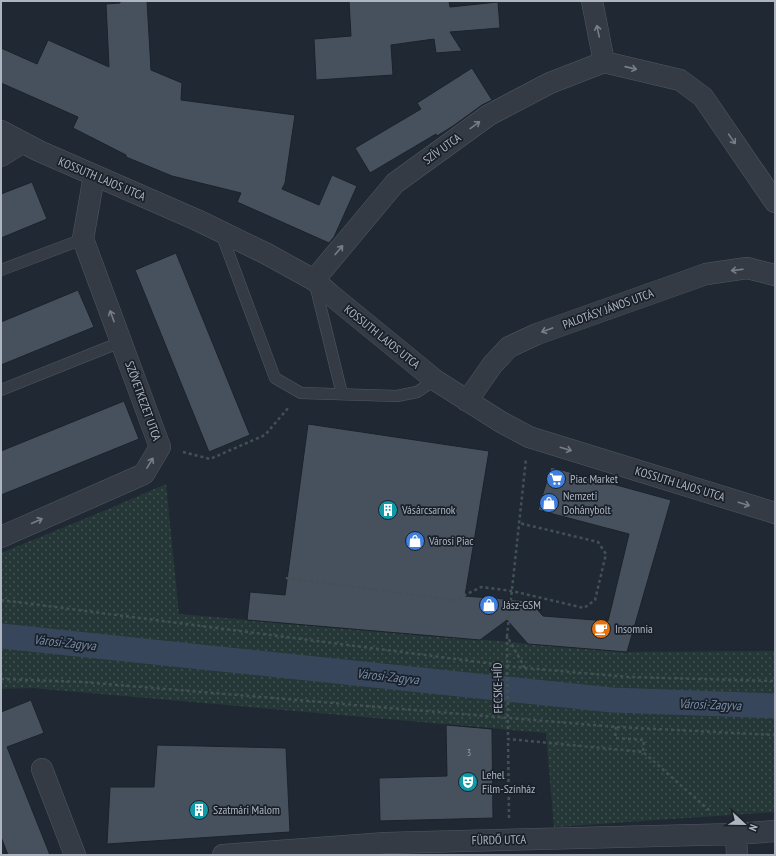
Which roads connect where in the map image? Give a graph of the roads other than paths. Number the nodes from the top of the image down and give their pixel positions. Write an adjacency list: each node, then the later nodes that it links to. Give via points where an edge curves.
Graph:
1 (592, 1): 2 (street, one-way to 1)
2 (604, 62): 7 (street, one-way to 7, via 680,80 703,97); 12 (street, SZÍV UTCA, one-way to 2, via 395,183 489,115 550,83)
3 (1, 132): 4 (street, KOSSUTH LAJOS UTCA)
4 (22, 143): 5 (street); 6 (street, KOSSUTH LAJOS UTCA)
5 (1, 156)
6 (94, 176): 8 (street, KOSSUTH LAJOS UTCA); 9 (street)
7 (775, 202)
8 (221, 232): 12 (street, KOSSUTH LAJOS UTCA); 16 (lane, via 275,378 301,392)
9 (83, 239): 10 (lane); 13 (street, SZÖVETKEZET UTCA, one-way to 9)
10 (1, 270)
11 (775, 275): 17 (street, PALOTÁSY JÁNOS UTCA, one-way to 17, via 747,268 706,274 537,334 509,347 493,364)
12 (314, 280): 14 (street, KOSSUTH LAJOS UTCA); 16 (lane)
13 (121, 342): 15 (lane); 19 (street, SZÖVETKEZET UTCA, one-way to 13, via 144,474 160,447)
14 (435, 380): 16 (lane, via 417,392 397,396); 17 (street, KOSSUTH LAJOS UTCA)
15 (1, 390)
16 (342, 394)
17 (467, 401): 18 (street, KOSSUTH LAJOS UTCA, one-way to 18, via 529,437)
18 (775, 513)
19 (1, 537)
20 (42, 769): 24 (street)
21 (775, 831): 22 (street, FÜRDŐ UTCA)
22 (736, 834): 23 (street, FÜRDŐ UTCA, via 509,840); 26 (street)
23 (387, 849): 25 (street, FÜRDŐ UTCA)
24 (75, 855)
25 (223, 855)
26 (737, 855)

